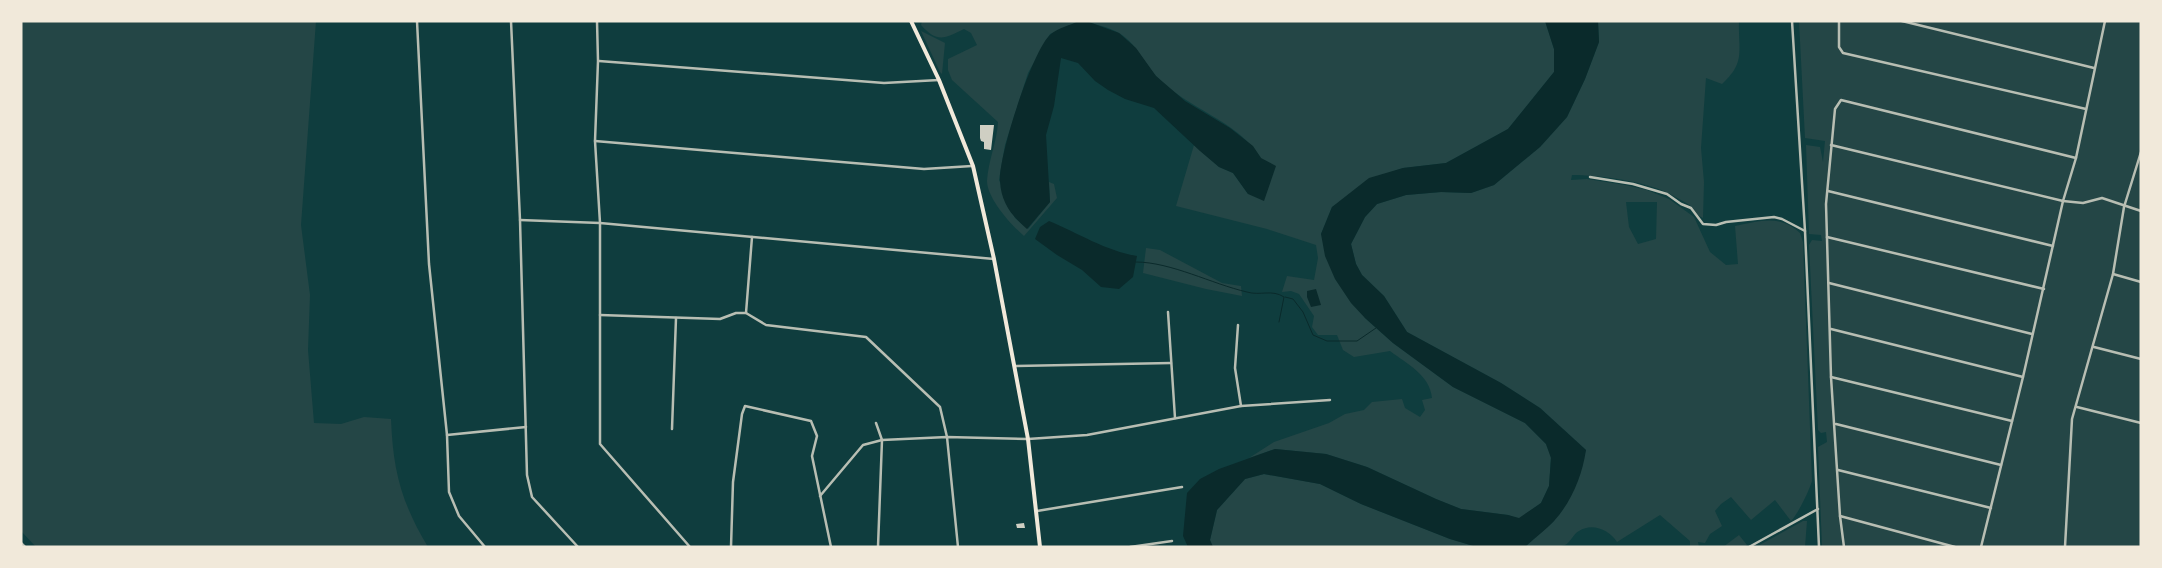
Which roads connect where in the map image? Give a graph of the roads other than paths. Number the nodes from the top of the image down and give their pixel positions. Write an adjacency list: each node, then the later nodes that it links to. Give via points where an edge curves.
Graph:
1 (417, 21): 57 (street, via 429,264)
2 (510, 21): 23 (street)
3 (598, 21): 9 (street)
4 (911, 21): 11 (main road)
5 (1792, 21): 25 (street)
6 (1839, 21): 12 (street, via 1839,47 1843,53)
7 (1902, 21): 10 (street)
8 (2104, 21): 10 (street)
9 (598, 61): 11 (street, via 884,83); 13 (street)
10 (2094, 68): 12 (street)
11 (939, 80): 17 (main road)
12 (2086, 109): 16 (street)
13 (595, 141): 17 (street, via 924,169); 24 (street)
14 (1830, 145): 16 (street, via 1835,109 1841,100); 19 (street); 20 (street)
15 (2141, 152): 21 (street)
16 (2076, 158): 20 (street)
17 (973, 166): 29 (main road)
18 (1590, 177): 25 (street, via 1667,194 1691,208 1702,224 1774,217)
19 (1828, 191): 26 (street); 28 (street)
20 (2063, 201): 21 (street, via 2082,203 2102,198); 28 (street)
21 (2124, 207): 22 (street); 30 (street)
22 (2141, 211)
23 (520, 220): 24 (street); 55 (street)
24 (600, 223): 27 (street); 36 (street)
25 (1806, 231): 66 (street)
26 (1827, 237): 32 (street); 33 (street)
27 (752, 238): 29 (street); 35 (street)
28 (2053, 246): 33 (street)
29 (994, 259): 44 (main road)
30 (2113, 274): 31 (street); 41 (street)
31 (2141, 282)
32 (1829, 283): 39 (street); 40 (street)
33 (2044, 289): 40 (street)
34 (1168, 312): 43 (street)
35 (746, 313): 37 (street, via 720,319); 58 (street, via 766,325 866,337 940,407)
36 (600, 314): 37 (street); 74 (street, via 600,444)
37 (676, 318): 56 (street)
38 (1238, 325): 48 (street, via 1235,368)
39 (1830, 329): 45 (street); 46 (street)
40 (2032, 334): 46 (street)
41 (2094, 347): 42 (street); 49 (street)
42 (2141, 359)
43 (1171, 364): 44 (street); 50 (street)
44 (1015, 366): 59 (main road)
45 (1831, 377): 51 (street); 54 (street)
46 (2023, 377): 51 (street)
47 (1330, 400): 48 (street)
48 (1241, 406): 50 (street)
49 (2078, 406): 53 (street); 86 (street, via 2070,432)
50 (1175, 418): 59 (street, via 1087,435)
51 (2012, 421): 61 (street)
52 (876, 423): 60 (street)
53 (2141, 423)
54 (1836, 424): 61 (street); 62 (street)
55 (526, 427): 57 (street); 73 (street, via 527,475 532,497)
56 (672, 429)
57 (446, 435): 72 (street, via 449,492 459,516)
58 (947, 437): 59 (street); 60 (street); 78 (street)
59 (1028, 439): 67 (main road)
60 (882, 440): 64 (street, via 863,445); 77 (street)
61 (2001, 465): 65 (street)
62 (1838, 470): 65 (street); 68 (street)
63 (1182, 487): 67 (street)
64 (820, 496): 75 (street, via 812,456 817,436 811,421 745,406 733,482); 76 (street)
65 (1991, 508): 85 (street)
66 (1818, 509): 81 (street); 82 (street)
67 (1037, 511): 79 (main road)
68 (1840, 516): 83 (street); 84 (street)
69 (1172, 541): 80 (street)
70 (21, 543): 71 (street)
71 (24, 547)
72 (485, 547)
73 (578, 547)
74 (690, 547)
75 (731, 547)
76 (831, 547)
77 (878, 547)
78 (958, 547)
79 (1040, 547)
80 (1130, 547)
81 (1749, 547)
82 (1819, 547)
83 (1844, 547)
84 (1955, 547)
85 (1981, 547)
86 (2065, 547)

